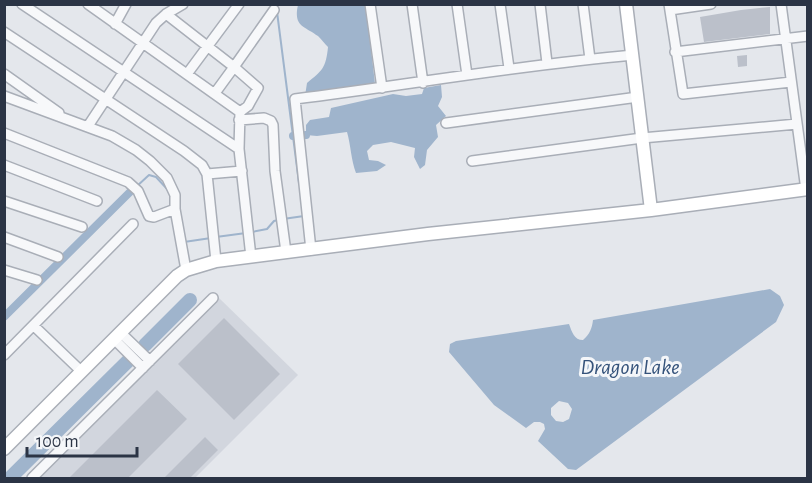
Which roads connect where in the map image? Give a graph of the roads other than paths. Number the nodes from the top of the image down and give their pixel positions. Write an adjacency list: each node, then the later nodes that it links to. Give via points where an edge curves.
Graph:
1 (22, 4): 30 (street)
2 (126, 4): 18 (street)
3 (183, 4): 17 (street)
4 (239, 4): 23 (street)
5 (370, 4): 36 (street)
6 (412, 4): 35 (street)
7 (457, 4): 33 (street)
8 (500, 4): 29 (street)
9 (540, 4): 27 (street)
10 (583, 4): 26 (street)
11 (626, 4): 25 (main road)
12 (711, 4): 15 (street)
13 (782, 4): 21 (street)
14 (89, 5): 18 (street)
15 (670, 7): 24 (street)
16 (274, 10): 28 (street)
17 (166, 14): 22 (street); 23 (street)
18 (115, 24): 22 (street)
19 (4, 32): 40 (street)
20 (807, 36): 21 (street)
21 (786, 38): 24 (street); 34 (street)
22 (141, 44): 30 (street); 32 (street)
23 (207, 47): 28 (street); 32 (street)
24 (675, 52): 34 (street, via 683,94)
25 (633, 55): 26 (street); 39 (main road)
26 (590, 59): 27 (street)
27 (547, 63): 29 (street)
28 (234, 67): 37 (street); 41 (street, via 258,88)
29 (509, 68): 33 (street)
30 (123, 73): 40 (street); 48 (street)
31 (4, 74): 42 (street)
32 (187, 74): 37 (street)
33 (467, 75): 35 (street)
34 (791, 82): 44 (street)
35 (423, 83): 36 (street)
36 (382, 88): 61 (street, via 295,99)
37 (214, 93): 41 (street)
38 (4, 96): 42 (street)
39 (638, 97): 43 (street); 47 (main road)
40 (105, 100): 45 (street); 52 (street, via 184,151)
41 (240, 116): 48 (street); 62 (street, via 264,118 273,125)
42 (69, 121): 45 (street)
43 (446, 123)
44 (797, 124): 47 (street); 53 (street)
45 (88, 126): 56 (street, via 124,142 150,161 167,178 176,195)
46 (4, 133): 56 (street, via 128,182 138,191 149,216)
47 (642, 138): 49 (street); 57 (main road)
48 (239, 149): 51 (street)
49 (472, 161)
50 (4, 165): 55 (street)
51 (242, 171): 52 (street); 64 (street)
52 (207, 174): 65 (street)
53 (807, 189): 57 (main road)
54 (4, 201): 59 (street)
55 (98, 201)
56 (173, 210): 67 (street)
57 (651, 210): 61 (main road)
58 (133, 224): 70 (street)
59 (82, 227)
60 (4, 237): 63 (street)
61 (311, 250): 62 (main road)
62 (286, 252): 64 (main road)
63 (58, 257)
64 (251, 257): 65 (main road)
65 (216, 261): 67 (main road)
66 (4, 270): 68 (street)
67 (186, 270): 71 (main road)
68 (37, 280)
69 (213, 298): 73 (street)
70 (34, 326): 72 (street); 74 (street)
71 (118, 337): 73 (street); 74 (main road)
72 (4, 356)
73 (146, 364): 76 (street)
74 (82, 372): 75 (main road)
75 (4, 449)
76 (32, 478)

